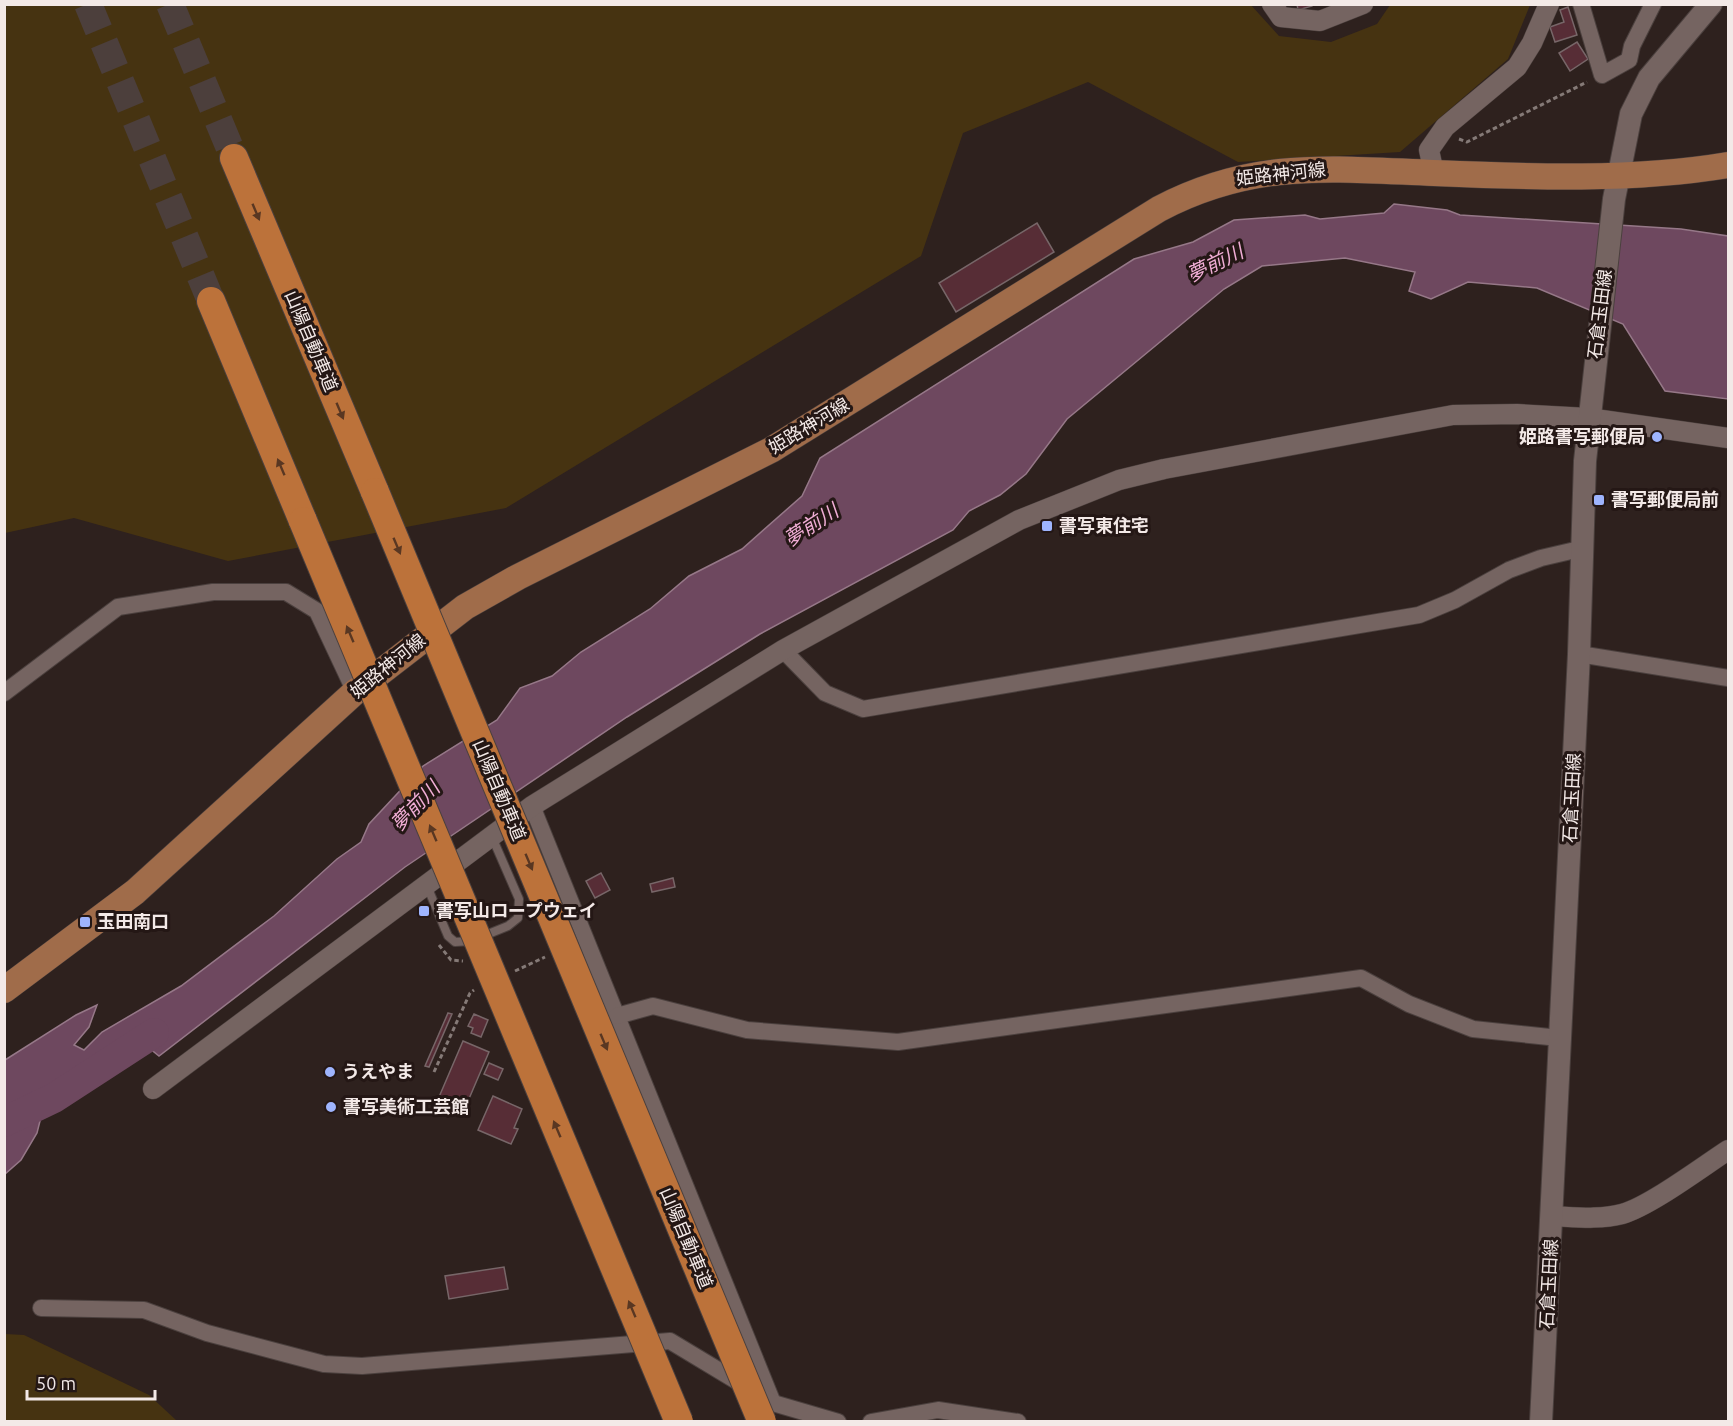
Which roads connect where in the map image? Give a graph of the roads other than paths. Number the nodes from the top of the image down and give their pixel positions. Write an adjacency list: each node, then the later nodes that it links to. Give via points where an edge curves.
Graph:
1 (1272, 4): 2 (street, via 1281,16 1320,21)
2 (1363, 4)
3 (1549, 4): 9 (street, via 1517,67 1449,124 1429,150)
4 (1581, 4): 5 (street, via 1602,75 1629,60)
5 (1653, 4)
6 (1711, 4): 10 (main road, 石倉玉田線, via 1649,78 1631,114)
7 (234, 158): 30 (highway, 山陽自動車道, one-way to 30, bridge)
8 (1728, 165): 10 (main road, 姫路神河線, via 1656,175)
9 (1434, 173): 10 (main road, 姫路神河線); 18 (main road, 姫路神河線, via 1344,168 1280,170 1193,191 771,450 465,607)
10 (1615, 188): 12 (main road, 石倉玉田線)
11 (212, 301): 31 (highway, one-way to 11, bridge)
12 (1589, 409): 13 (street); 14 (main road, 石倉玉田線); 15 (street, via 1453,414 1119,480 1019,520)
13 (1728, 438)
14 (1584, 548): 15 (street, via 1509,570 1419,615 862,709 825,693); 16 (main road, 石倉玉田線)
15 (783, 650): 20 (street)
16 (1580, 654): 17 (street); 25 (main road, 石倉玉田線)
17 (1728, 678)
18 (355, 692): 19 (street, via 317,611 286,592 213,592 118,607); 23 (main road, 姫路神河線, via 135,892)
19 (4, 693)
20 (532, 806): 21 (street); 24 (street)
21 (492, 836): 22 (street); 22 (lane, via 519,899 520,911 514,923 471,941 455,942 448,936)
22 (427, 884): 26 (street)
23 (4, 990)
24 (617, 1016): 25 (street, via 653,1006 747,1029 898,1042 1361,978 1408,1004 1473,1029); 30 (street)
25 (1559, 1038): 28 (main road, 石倉玉田線)
26 (153, 1089)
27 (1728, 1150): 28 (street, via 1623,1214)
28 (1552, 1216): 35 (main road, 石倉玉田線)
29 (41, 1308): 30 (street, via 144,1310 207,1333 324,1364 362,1366 670,1341)
30 (768, 1412): 32 (street)
31 (679, 1422)
32 (838, 1422)
33 (871, 1422): 34 (street, via 938,1410)
34 (1018, 1422)
35 (1541, 1422)

